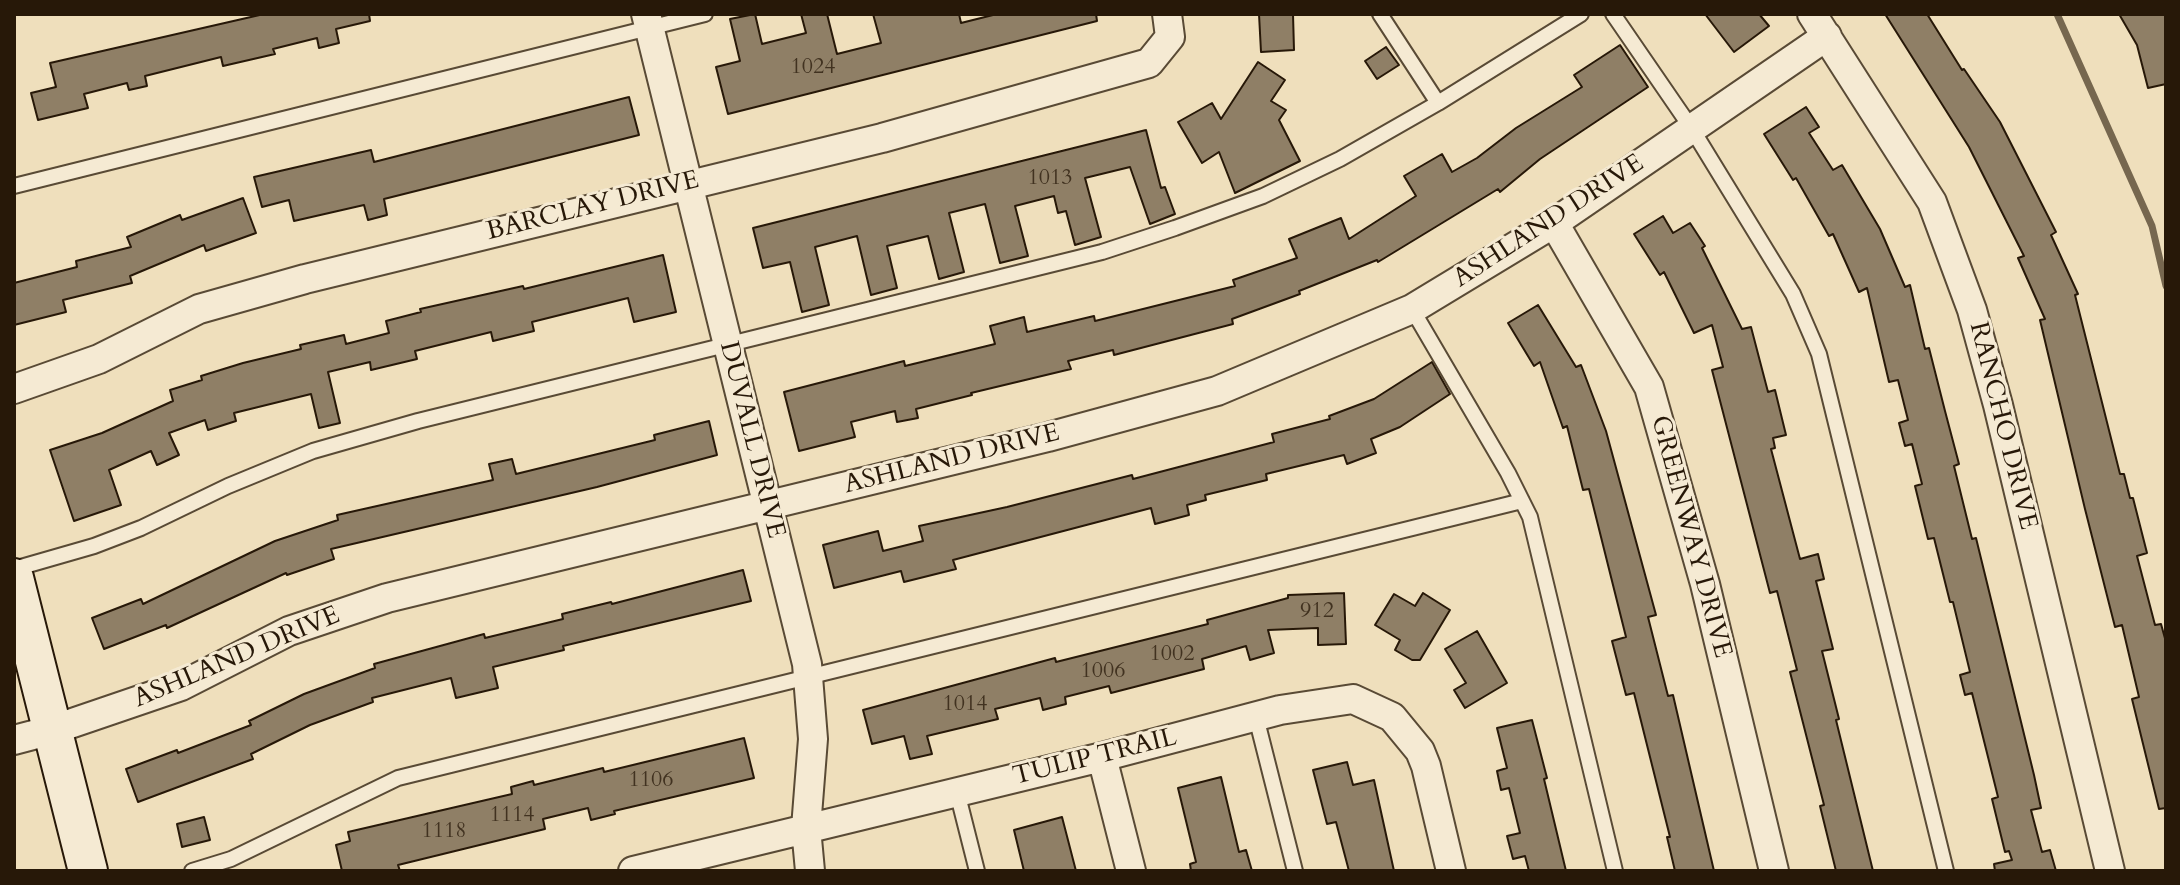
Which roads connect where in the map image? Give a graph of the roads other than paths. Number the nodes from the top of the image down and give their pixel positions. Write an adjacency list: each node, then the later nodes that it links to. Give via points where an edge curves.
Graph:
1 (705, 14): 5 (lane)
2 (1380, 14): 8 (lane)
3 (1581, 14): 8 (lane)
4 (1613, 14): 9 (lane)
5 (647, 21): 10 (street, DUVALL DRIVE); 11 (lane)
6 (1820, 25): 9 (street, ASHLAND DRIVE); 37 (street, RANCHO DRIVE, via 1932,202 1972,310)
7 (1169, 26): 10 (street, BARCLAY DRIVE, via 1149,63 882,138)
8 (1438, 103): 14 (lane, via 1263,196 1175,228 1102,252)
9 (1692, 129): 12 (street, ASHLAND DRIVE); 36 (lane, via 1793,294 1819,354)
10 (688, 184): 14 (street, DUVALL DRIVE); 15 (street, BARCLAY DRIVE, via 199,309 99,359)
11 (14, 186)
12 (1554, 223): 13 (street, ASHLAND DRIVE); 35 (street, GREENWAY DRIVE, via 1649,387 1705,584)
13 (1412, 309): 16 (lane); 17 (street, ASHLAND DRIVE, via 1217,391)
14 (728, 345): 17 (street, DUVALL DRIVE); 18 (lane, via 313,451)
15 (14, 389)
16 (1522, 501): 19 (lane); 34 (lane)
17 (768, 505): 19 (street, DUVALL DRIVE); 21 (street, ASHLAND DRIVE, via 387,598 289,631 181,686)
18 (14, 579): 21 (main road)
19 (808, 676): 25 (street, DUVALL DRIVE, via 813,739); 28 (lane, via 398,778 231,859)
20 (1256, 717): 23 (street, TULIP TRAIL); 32 (lane); 33 (street, TULIP TRAIL, via 1353,699 1392,717 1426,766)
21 (52, 730): 22 (street, ASHLAND DRIVE); 27 (main road)
22 (14, 740)
23 (1102, 757): 24 (street, TULIP TRAIL); 31 (street)
24 (957, 792): 25 (street, TULIP TRAIL); 30 (lane)
25 (806, 828): 26 (street, TULIP TRAIL); 29 (street, DUVALL DRIVE)
26 (647, 869)
27 (88, 871)
28 (192, 871)
29 (810, 871)
30 (977, 871)
31 (1131, 871)
32 (1295, 871)
33 (1451, 871)
34 (1615, 871)
35 (1774, 871)
36 (1946, 871)
37 (2110, 871)

